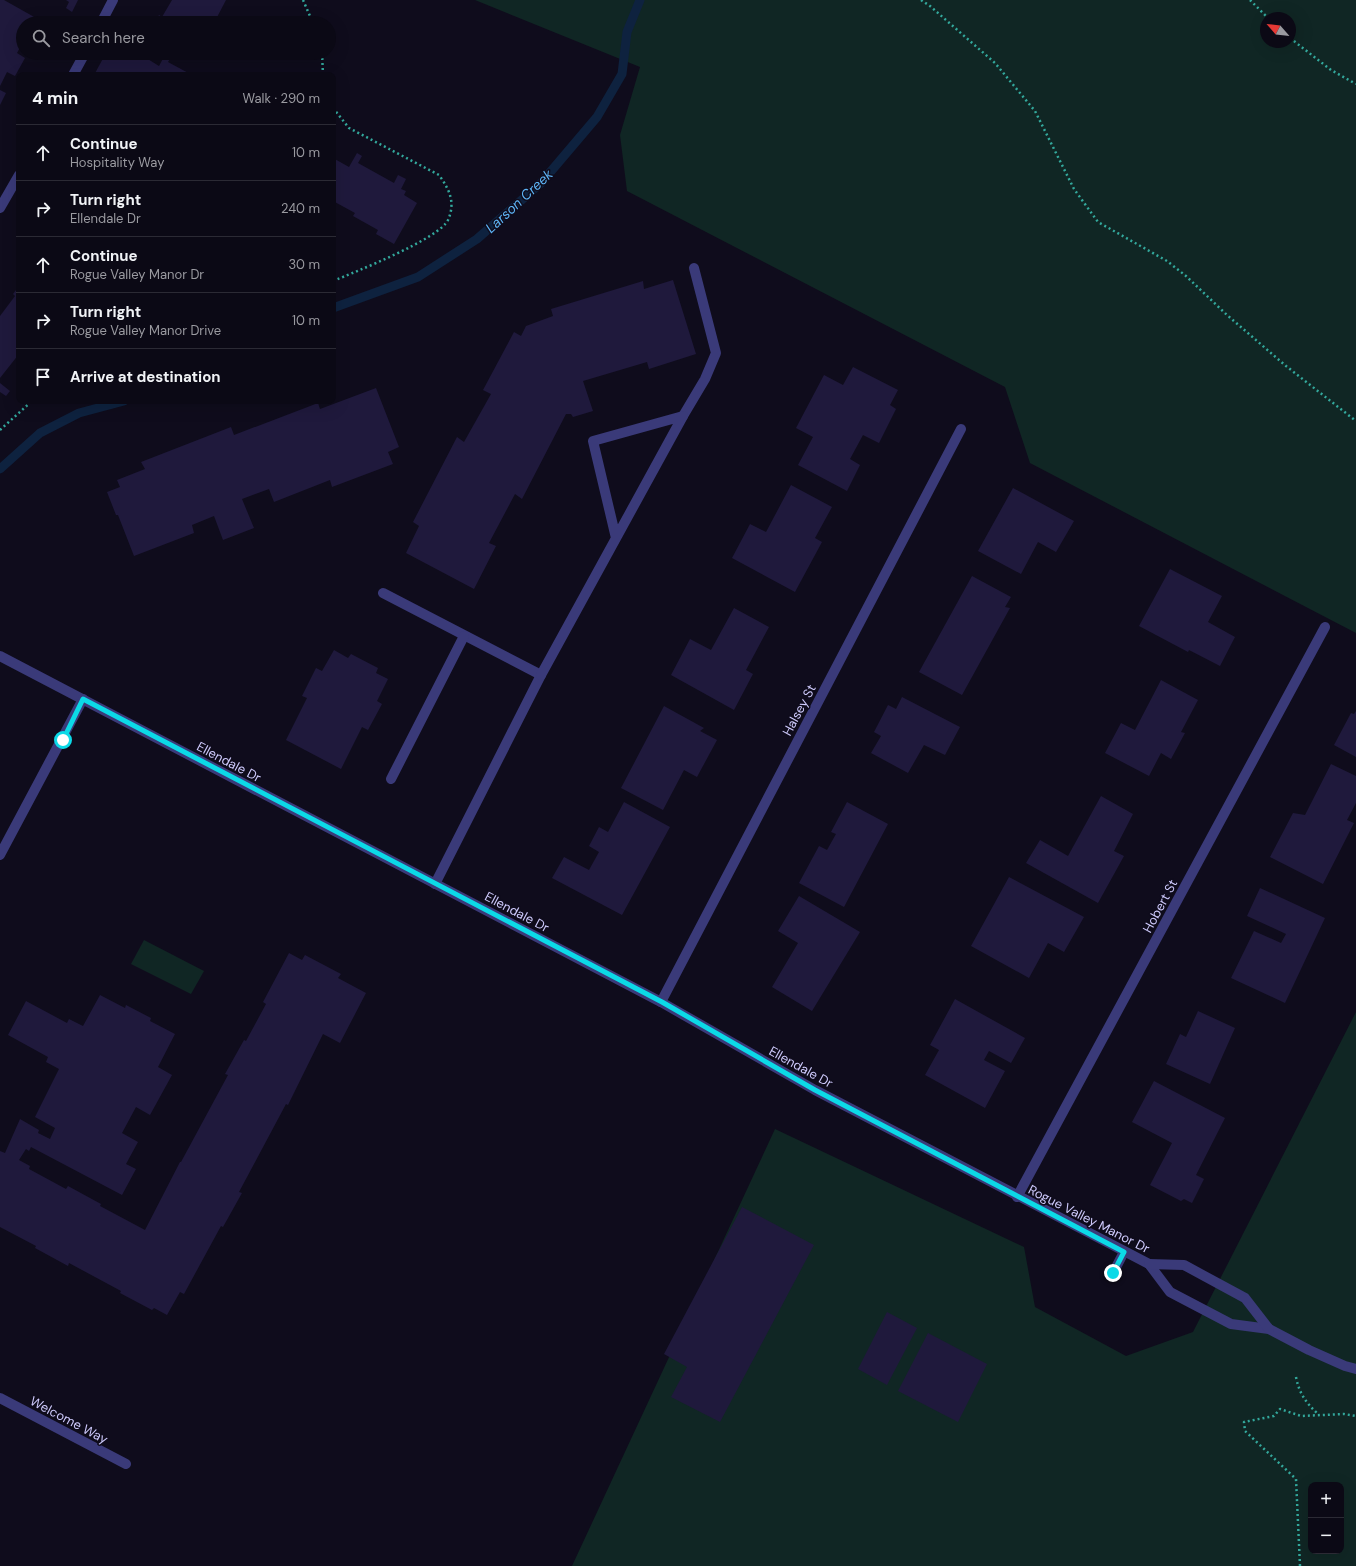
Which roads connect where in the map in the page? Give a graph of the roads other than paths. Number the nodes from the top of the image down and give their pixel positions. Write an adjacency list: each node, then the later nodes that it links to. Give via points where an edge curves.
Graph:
1 (112, 0): 2 (street)
2 (104, 16)
3 (82, 60): 4 (street)
4 (76, 72)
5 (16, 180): 6 (street)
6 (0, 208)
7 (694, 268): 8 (street, via 716,353 705,379)
8 (683, 416): 10 (street); 10 (street, via 593,441)
9 (961, 430): 20 (street, Halsey St)
10 (616, 538): 15 (street)
11 (383, 593): 13 (street)
12 (1325, 627): 21 (street, Hobert St)
13 (464, 636): 15 (street); 17 (street)
14 (0, 656): 16 (street, Ellendale Dr)
15 (541, 674): 19 (street)
16 (83, 699): 18 (street); 19 (street, Ellendale Dr)
17 (391, 779)
18 (0, 855)
19 (434, 884): 20 (street, Ellendale Dr)
20 (662, 1002): 21 (street, Ellendale Dr, via 815,1090)
21 (1017, 1197): 22 (street, Rogue Valley Manor Dr)
22 (1124, 1252): 23 (street, Rogue Valley Manor Dr); 24 (street)
23 (1149, 1264): 25 (street, via 1170,1292 1231,1324); 25 (street, via 1184,1265 1245,1298)
24 (1113, 1273)
25 (1269, 1329): 26 (street, via 1309,1350)
26 (1356, 1369)
27 (0, 1398): 28 (street, Welcome Way)
28 (126, 1464)

